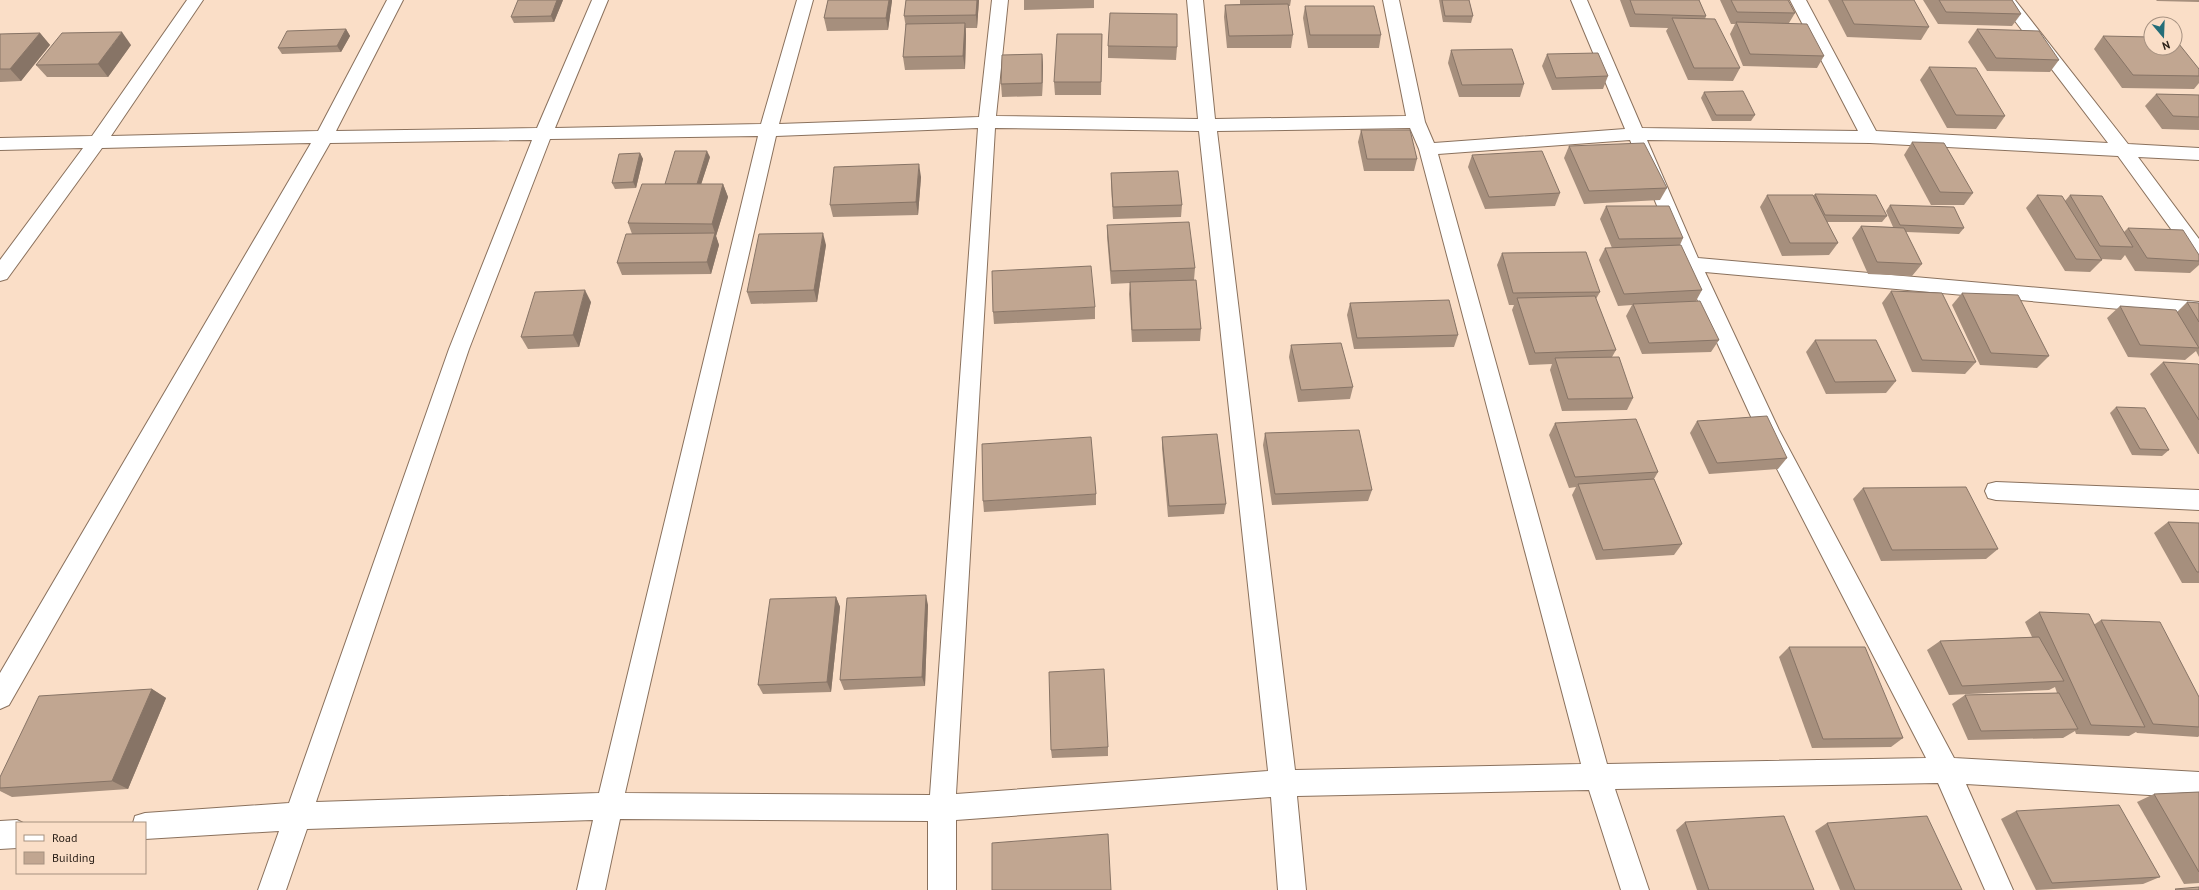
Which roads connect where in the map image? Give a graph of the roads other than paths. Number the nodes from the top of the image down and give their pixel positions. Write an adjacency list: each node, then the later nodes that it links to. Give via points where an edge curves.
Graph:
1 (195, 0): 19 (street)
2 (395, 0): 17 (street)
3 (600, 0): 15 (street)
4 (805, 0): 14 (street)
5 (1000, 0): 11 (street)
6 (1196, 0): 13 (street)
7 (1391, 0): 12 (street)
8 (1579, 0): 16 (street)
9 (1798, 0): 18 (street)
10 (2007, 0): 22 (street)
11 (987, 122): 13 (street); 14 (street); 36 (street)
12 (1416, 122): 13 (street); 21 (street)
13 (1207, 125): 33 (street)
14 (768, 130): 15 (street); 35 (street)
15 (544, 133): 17 (street); 37 (street, via 459,349)
16 (1637, 134): 18 (street); 21 (street); 25 (street)
17 (324, 137): 19 (street); 30 (street)
18 (1870, 137): 22 (street)
19 (98, 142): 20 (street); 26 (street)
20 (0, 144)
21 (1428, 149): 32 (street)
22 (2123, 150): 23 (street); 24 (street)
23 (2199, 154)
24 (2199, 253)
25 (1691, 264): 27 (street); 31 (street, via 1769,432)
26 (0, 274)
27 (2199, 309)
28 (1996, 491): 29 (street)
29 (2199, 500)
30 (0, 697)
31 (1946, 770): 32 (street); 34 (street); 46 (street)
32 (1598, 778): 33 (street); 45 (street)
33 (1283, 783): 36 (street); 44 (street)
34 (2199, 785)
35 (608, 806): 36 (street); 37 (street); 42 (street)
36 (942, 808): 43 (street)
37 (298, 816): 38 (street); 41 (street)
38 (146, 826)
39 (16, 834): 40 (street)
40 (0, 836)
41 (272, 890)
42 (592, 890)
43 (942, 890)
44 (1292, 890)
45 (1635, 890)
46 (1999, 890)

